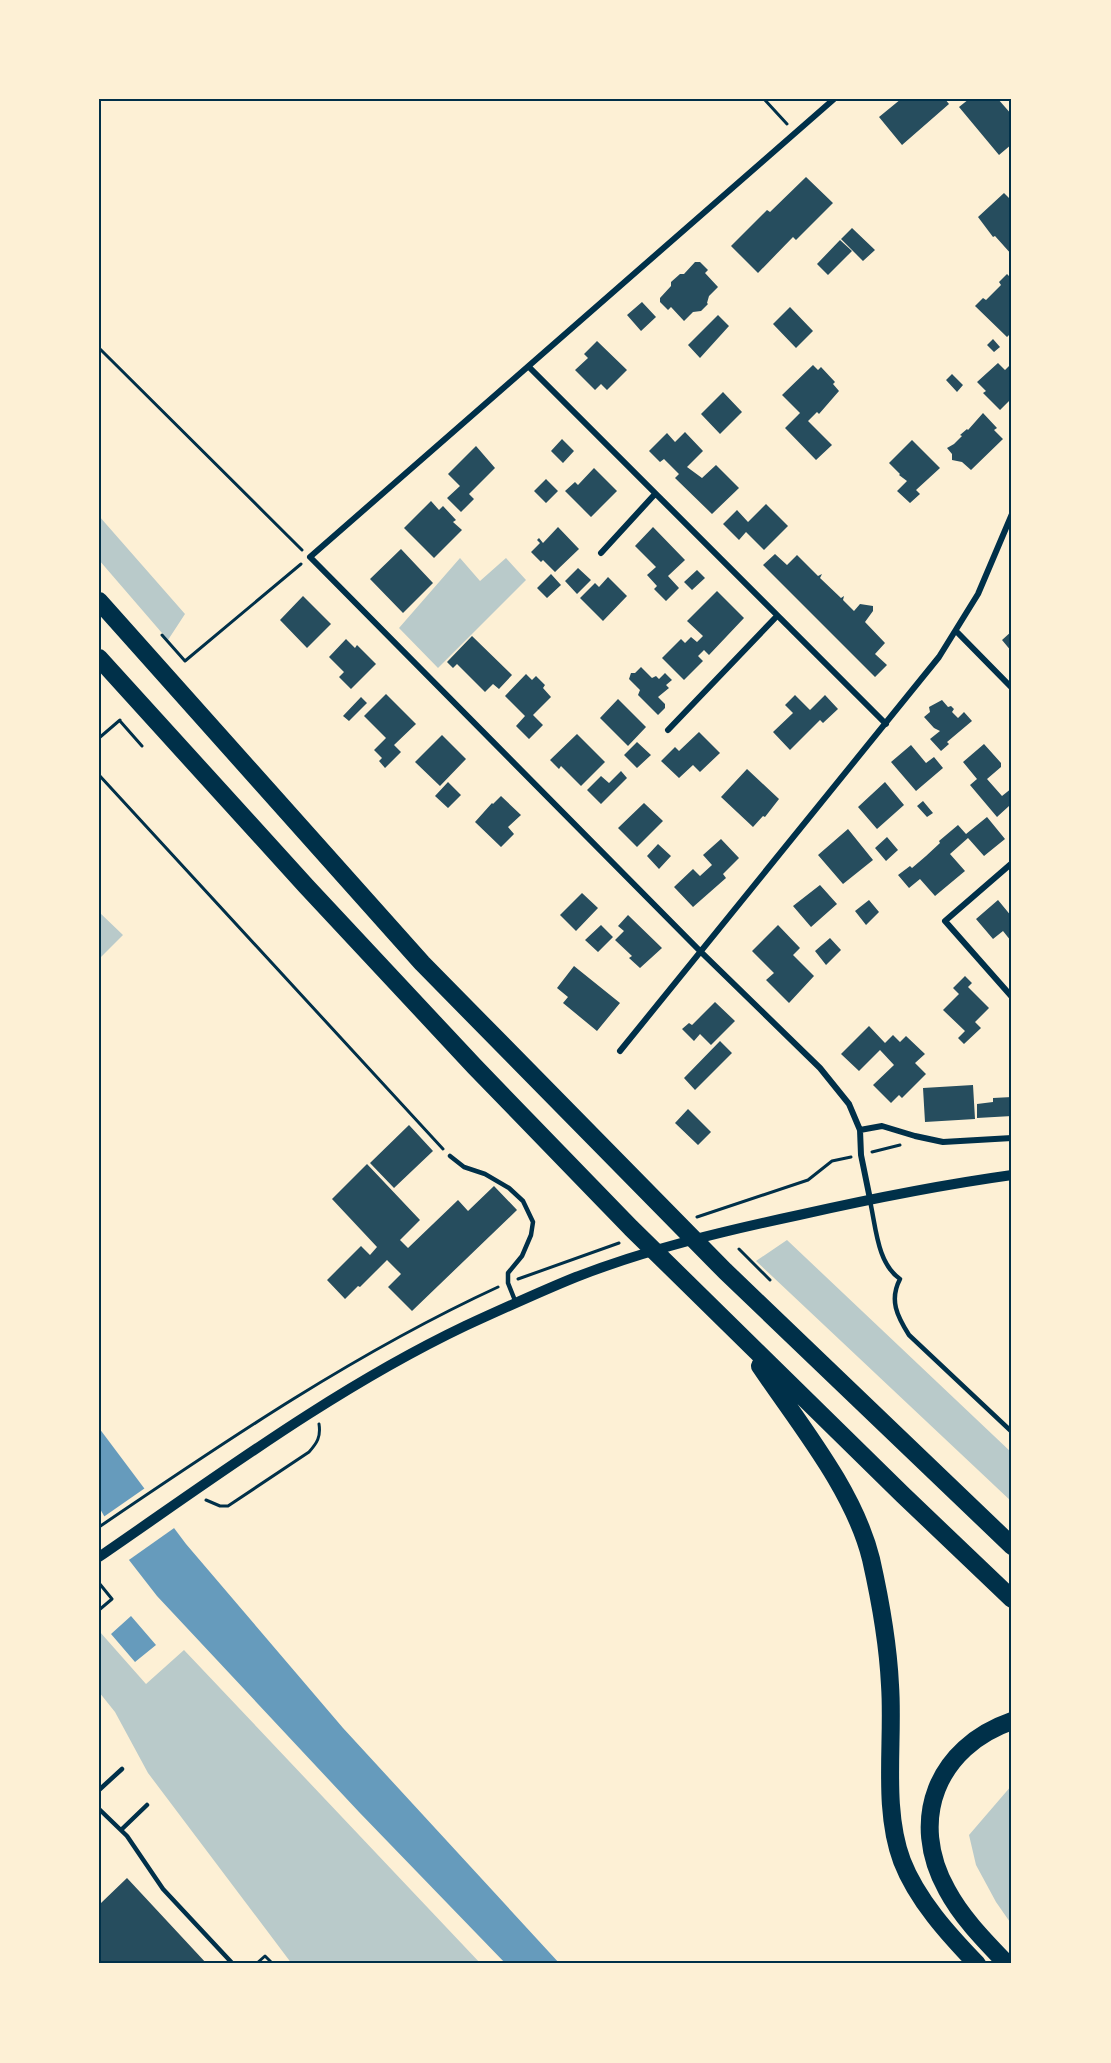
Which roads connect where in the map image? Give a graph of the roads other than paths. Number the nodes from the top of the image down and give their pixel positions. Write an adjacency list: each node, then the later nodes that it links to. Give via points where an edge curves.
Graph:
1 (834, 99): 2 (street)
2 (529, 367): 3 (street); 14 (street, via 310,557)
3 (655, 494): 5 (street); 7 (street)
4 (1012, 514): 8 (street, via 978,594)
5 (601, 553)
6 (99, 601): 25 (highway, via 422,963 725,1271)
7 (777, 616): 11 (street); 12 (street)
8 (956, 631): 10 (street); 11 (street)
9 (99, 658): 23 (highway, via 459,1050)
10 (1012, 688)
11 (886, 724): 14 (street)
12 (668, 730)
13 (1012, 863): 15 (street, via 945,921)
14 (700, 952): 16 (street); 17 (street, via 820,1068 849,1104)
15 (1012, 997)
16 (620, 1051)
17 (860, 1130): 18 (street, via 882,1126 943,1142); 21 (street)
18 (1012, 1138)
19 (450, 1156): 22 (lane, via 509,1188 523,1202 533,1222 522,1256 508,1273)
20 (1012, 1175): 21 (street)
21 (870, 1199): 22 (street, via 665,1247); 24 (lane, via 883,1257 889,1270 900,1279 894,1291 897,1313 905,1329)
22 (516, 1303): 26 (street, via 386,1368 317,1410)
23 (737, 1332): 27 (highway); 35 (highway, via 840,1485 859,1521 870,1557 887,1652 891,1809 902,1861 933,1914)
24 (1012, 1432)
25 (1012, 1546)
26 (99, 1557)
27 (1012, 1599)
28 (1012, 1721): 36 (highway, via 977,1738 961,1751 942,1776 929,1812 932,1851 946,1888 970,1924)
29 (122, 1769): 30 (lane)
30 (99, 1790)
31 (147, 1805): 33 (lane)
32 (99, 1809): 33 (lane)
33 (121, 1830): 34 (lane, via 163,1889)
34 (233, 1964)
35 (977, 1964)
36 (1007, 1964)

